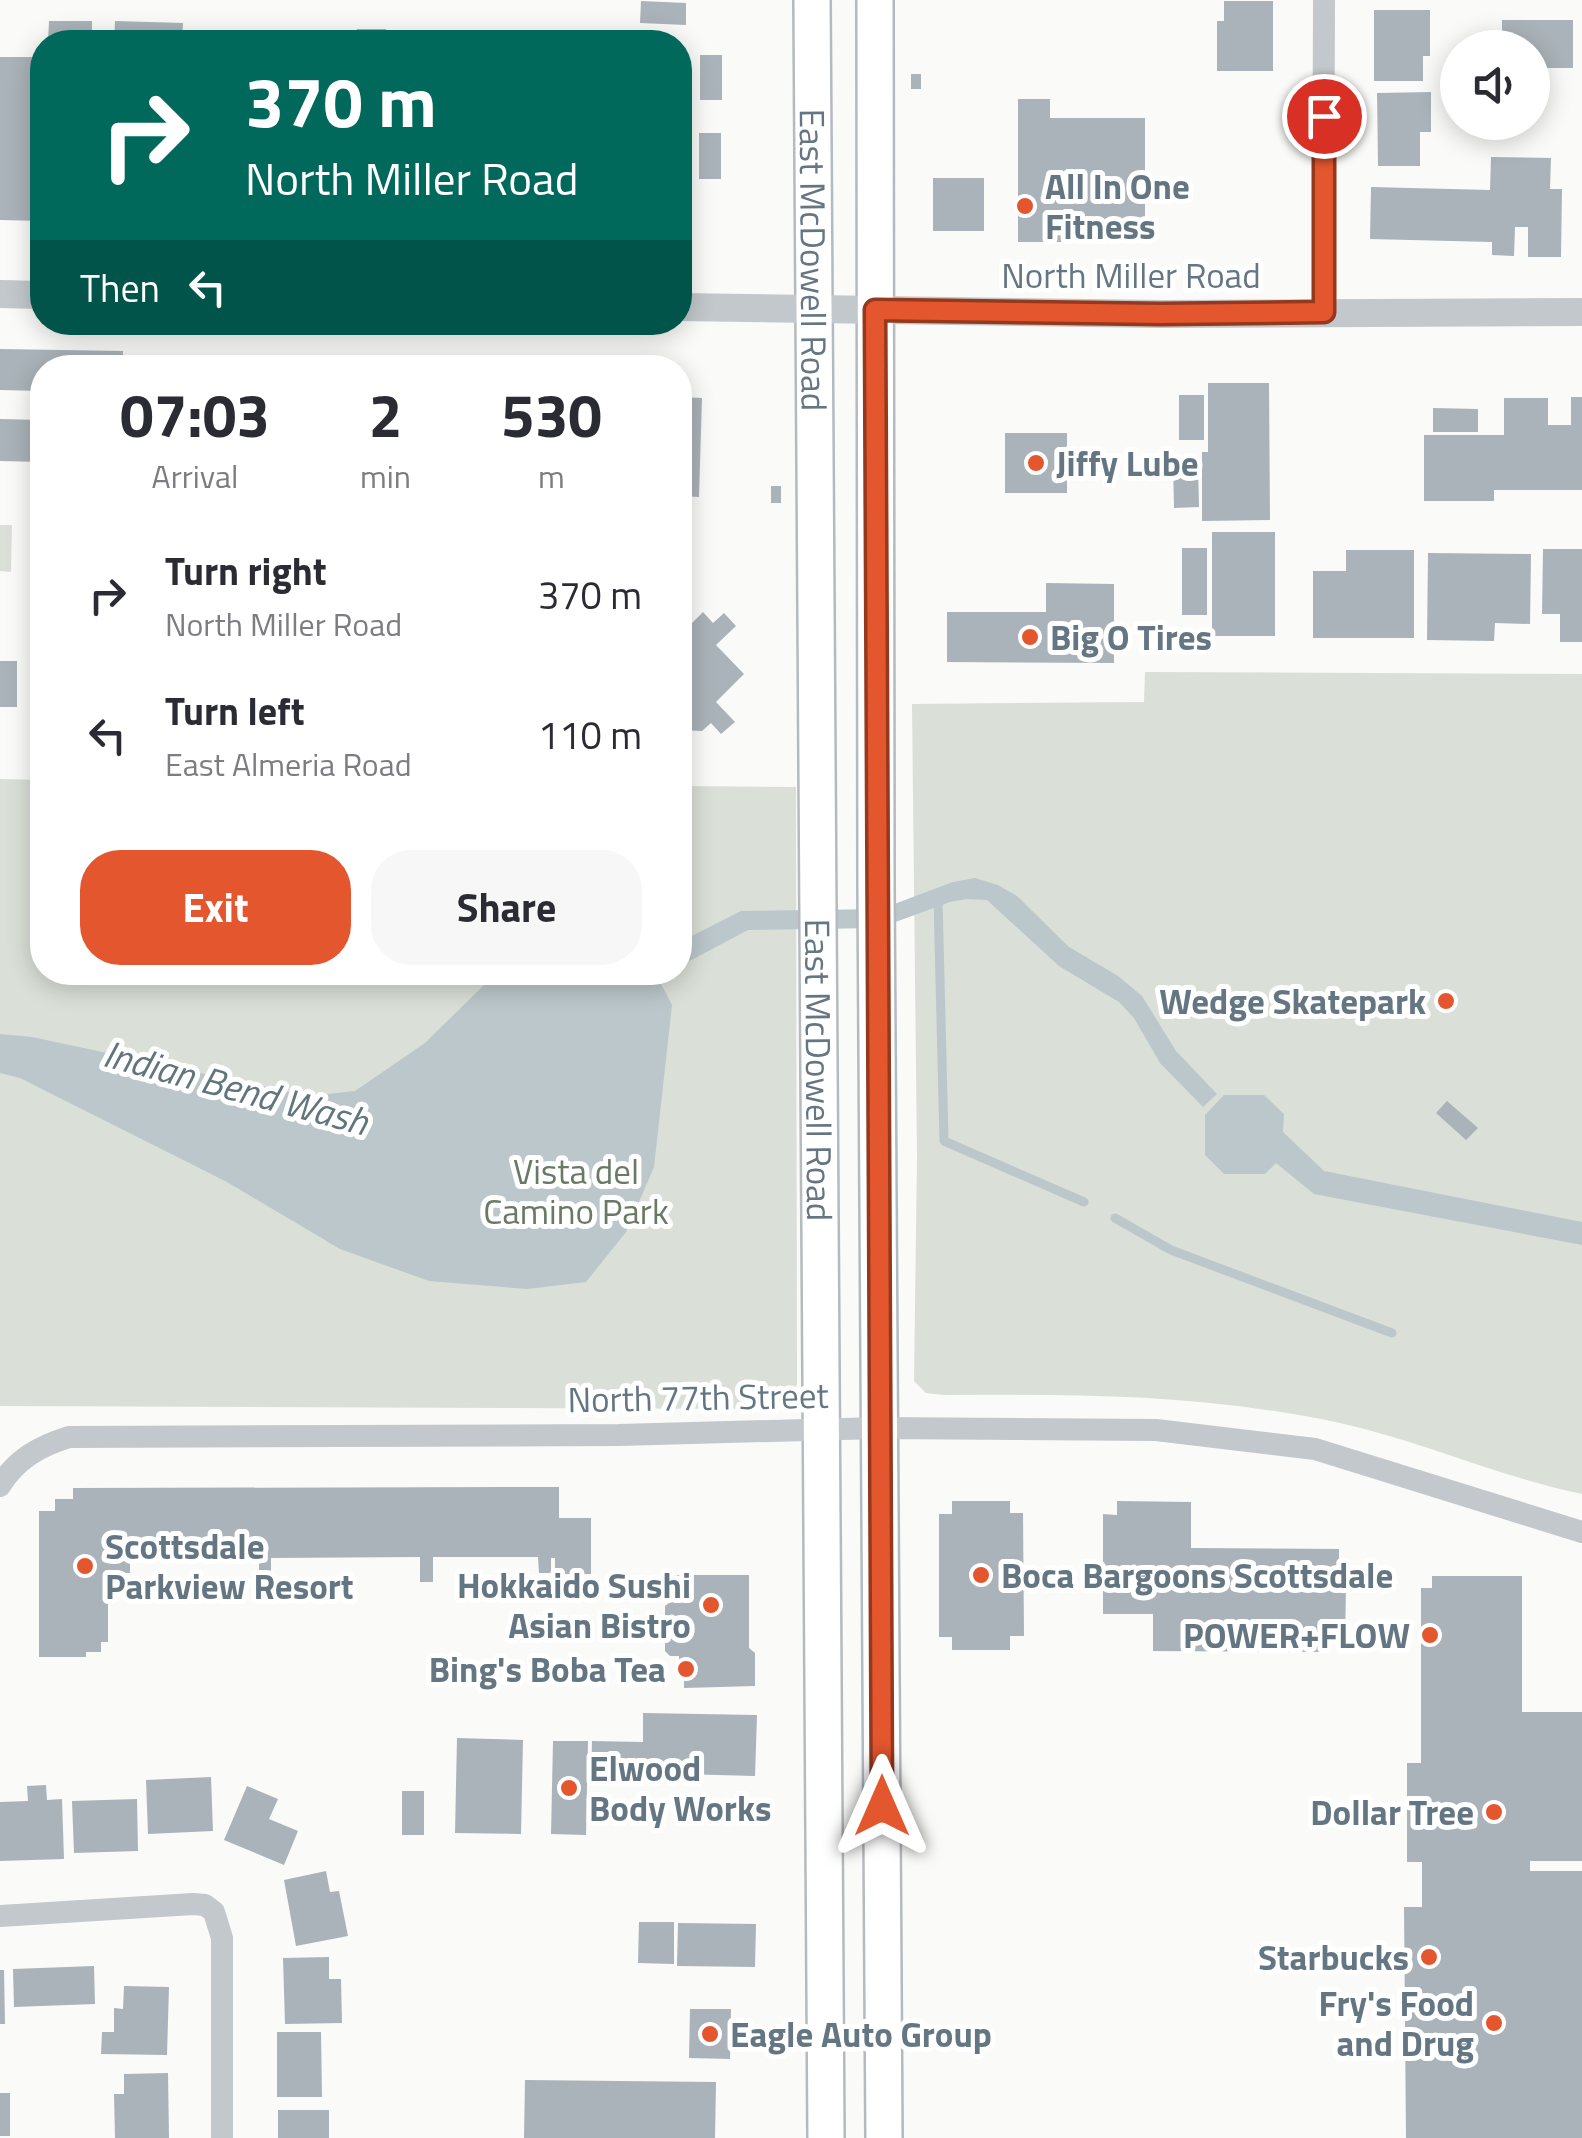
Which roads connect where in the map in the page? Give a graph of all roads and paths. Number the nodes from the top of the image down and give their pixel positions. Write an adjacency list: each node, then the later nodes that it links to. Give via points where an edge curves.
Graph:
1 (812, 0): 7 (main road, East McDowell Road)
2 (875, 0): 8 (main road, East McDowell Road)
3 (1324, 0): 9 (street)
4 (0, 294): 5 (street)
5 (30, 295)
6 (692, 307): 7 (street, North Miller Road)
7 (814, 310): 8 (street, North Miller Road); 12 (main road, East McDowell Road)
8 (875, 310): 9 (street, North Miller Road); 11 (main road, East McDowell Road)
9 (1324, 312): 10 (street, North Miller Road)
10 (1582, 312)
11 (879, 1428): 12 (street, North 77th Street); 14 (street, North 77th Street, via 1156,1430 1315,1449); 18 (main road, East McDowell Road)
12 (822, 1430): 13 (street, North 77th Street, via 69,1437 42,1446); 17 (main road, East McDowell Road)
13 (0, 1486)
14 (1582, 1532)
15 (0, 1916): 16 (street, via 193,1904 214,1912 222,1938)
16 (222, 2138)
17 (826, 2138)
18 (884, 2138)

